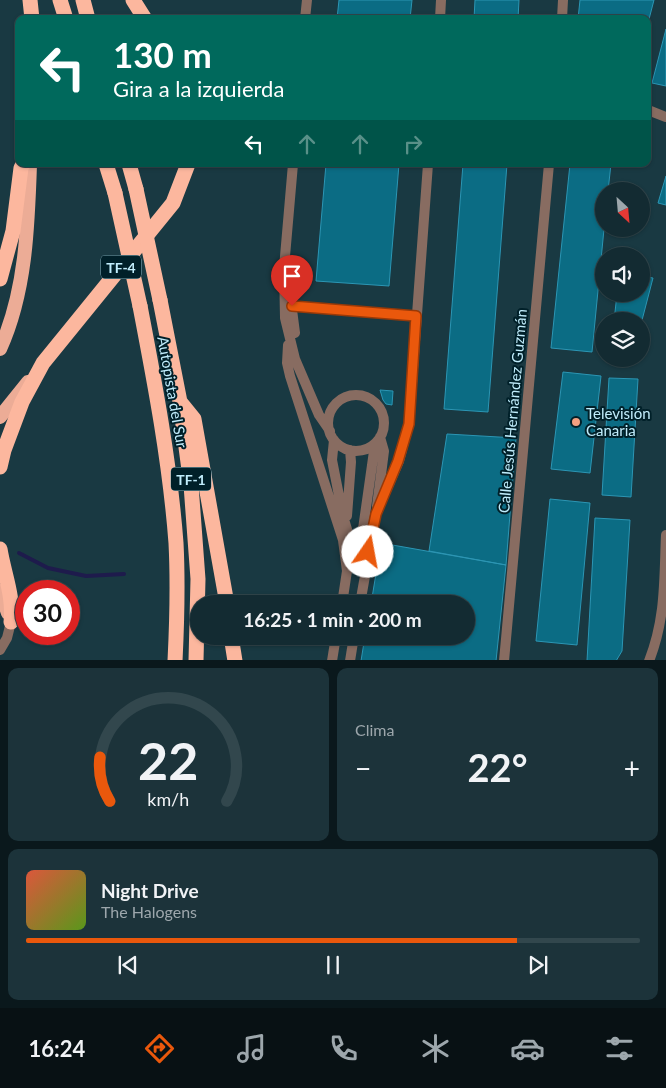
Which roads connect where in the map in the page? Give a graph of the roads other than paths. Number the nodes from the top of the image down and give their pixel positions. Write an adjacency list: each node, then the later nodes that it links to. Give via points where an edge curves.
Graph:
1 (30, 0): 8 (highway)
2 (60, 0): 9 (highway)
3 (83, 0): 10 (highway)
4 (133, 0): 11 (highway)
5 (307, 0): 12 (street)
6 (441, 0): 13 (street)
7 (563, 0): 14 (street)
8 (32, 15)
9 (65, 15)
10 (87, 15)
11 (142, 15)
12 (305, 15)
13 (440, 15)
14 (562, 15)
15 (651, 111): 16 (street)
16 (666, 117)
17 (22, 167): 26 (highway, via 13,231)
18 (30, 167): 30 (highway, via 20,286)
19 (107, 167): 53 (highway, Autopista del Sur / TF-1, bridge, via 156,387 171,492 178,608)
20 (130, 167): 32 (highway, Autopista del Sur / TF-1, bridge)
21 (187, 167): 31 (highway, TF-4, via 172,202)
22 (293, 167): 25 (street)
23 (428, 167): 28 (street)
24 (549, 167): 58 (street, Calle Jesús Hernández Guzmán)
25 (284, 277): 27 (street); 29 (street, via 284,303)
26 (0, 279)
27 (292, 306): 28 (street); 29 (street)
28 (416, 316): 38 (street, via 409,424)
29 (292, 335): 34 (street, via 295,359 319,415); 43 (street, via 287,362 290,376 343,540)
30 (0, 349)
31 (43, 363): 33 (highway, TF-4); 37 (highway, via 22,402)
32 (180, 402): 45 (highway, via 194,419); 54 (highway, Autopista del Sur / TF-1, via 191,485 198,579)
33 (0, 417)
34 (332, 435): 35 (street, via 329,422 336,404 344,398 362,396 377,404 382,412 384,429); 36 (street, via 341,446); 39 (street, via 332,460)
35 (378, 440): 36 (street, via 359,451); 38 (street, via 384,451); 42 (street, via 363,529)
36 (350, 450): 39 (street)
37 (0, 467)
38 (376, 514): 42 (street)
39 (347, 526): 43 (street, via 352,552)
40 (666, 535): 59 (street, via 661,624)
41 (0, 549): 48 (highway, via 13,608)
42 (368, 552): 47 (street)
43 (347, 571): 46 (street)
44 (0, 591): 48 (highway)
45 (225, 595)
46 (343, 595)
47 (361, 595)
48 (11, 622): 52 (street)
49 (232, 645): 55 (highway)
50 (334, 645): 56 (street)
51 (352, 645): 57 (street)
52 (0, 650)
53 (175, 660)
54 (196, 660)
55 (235, 660)
56 (332, 660)
57 (350, 660)
58 (504, 660)
59 (649, 660)

